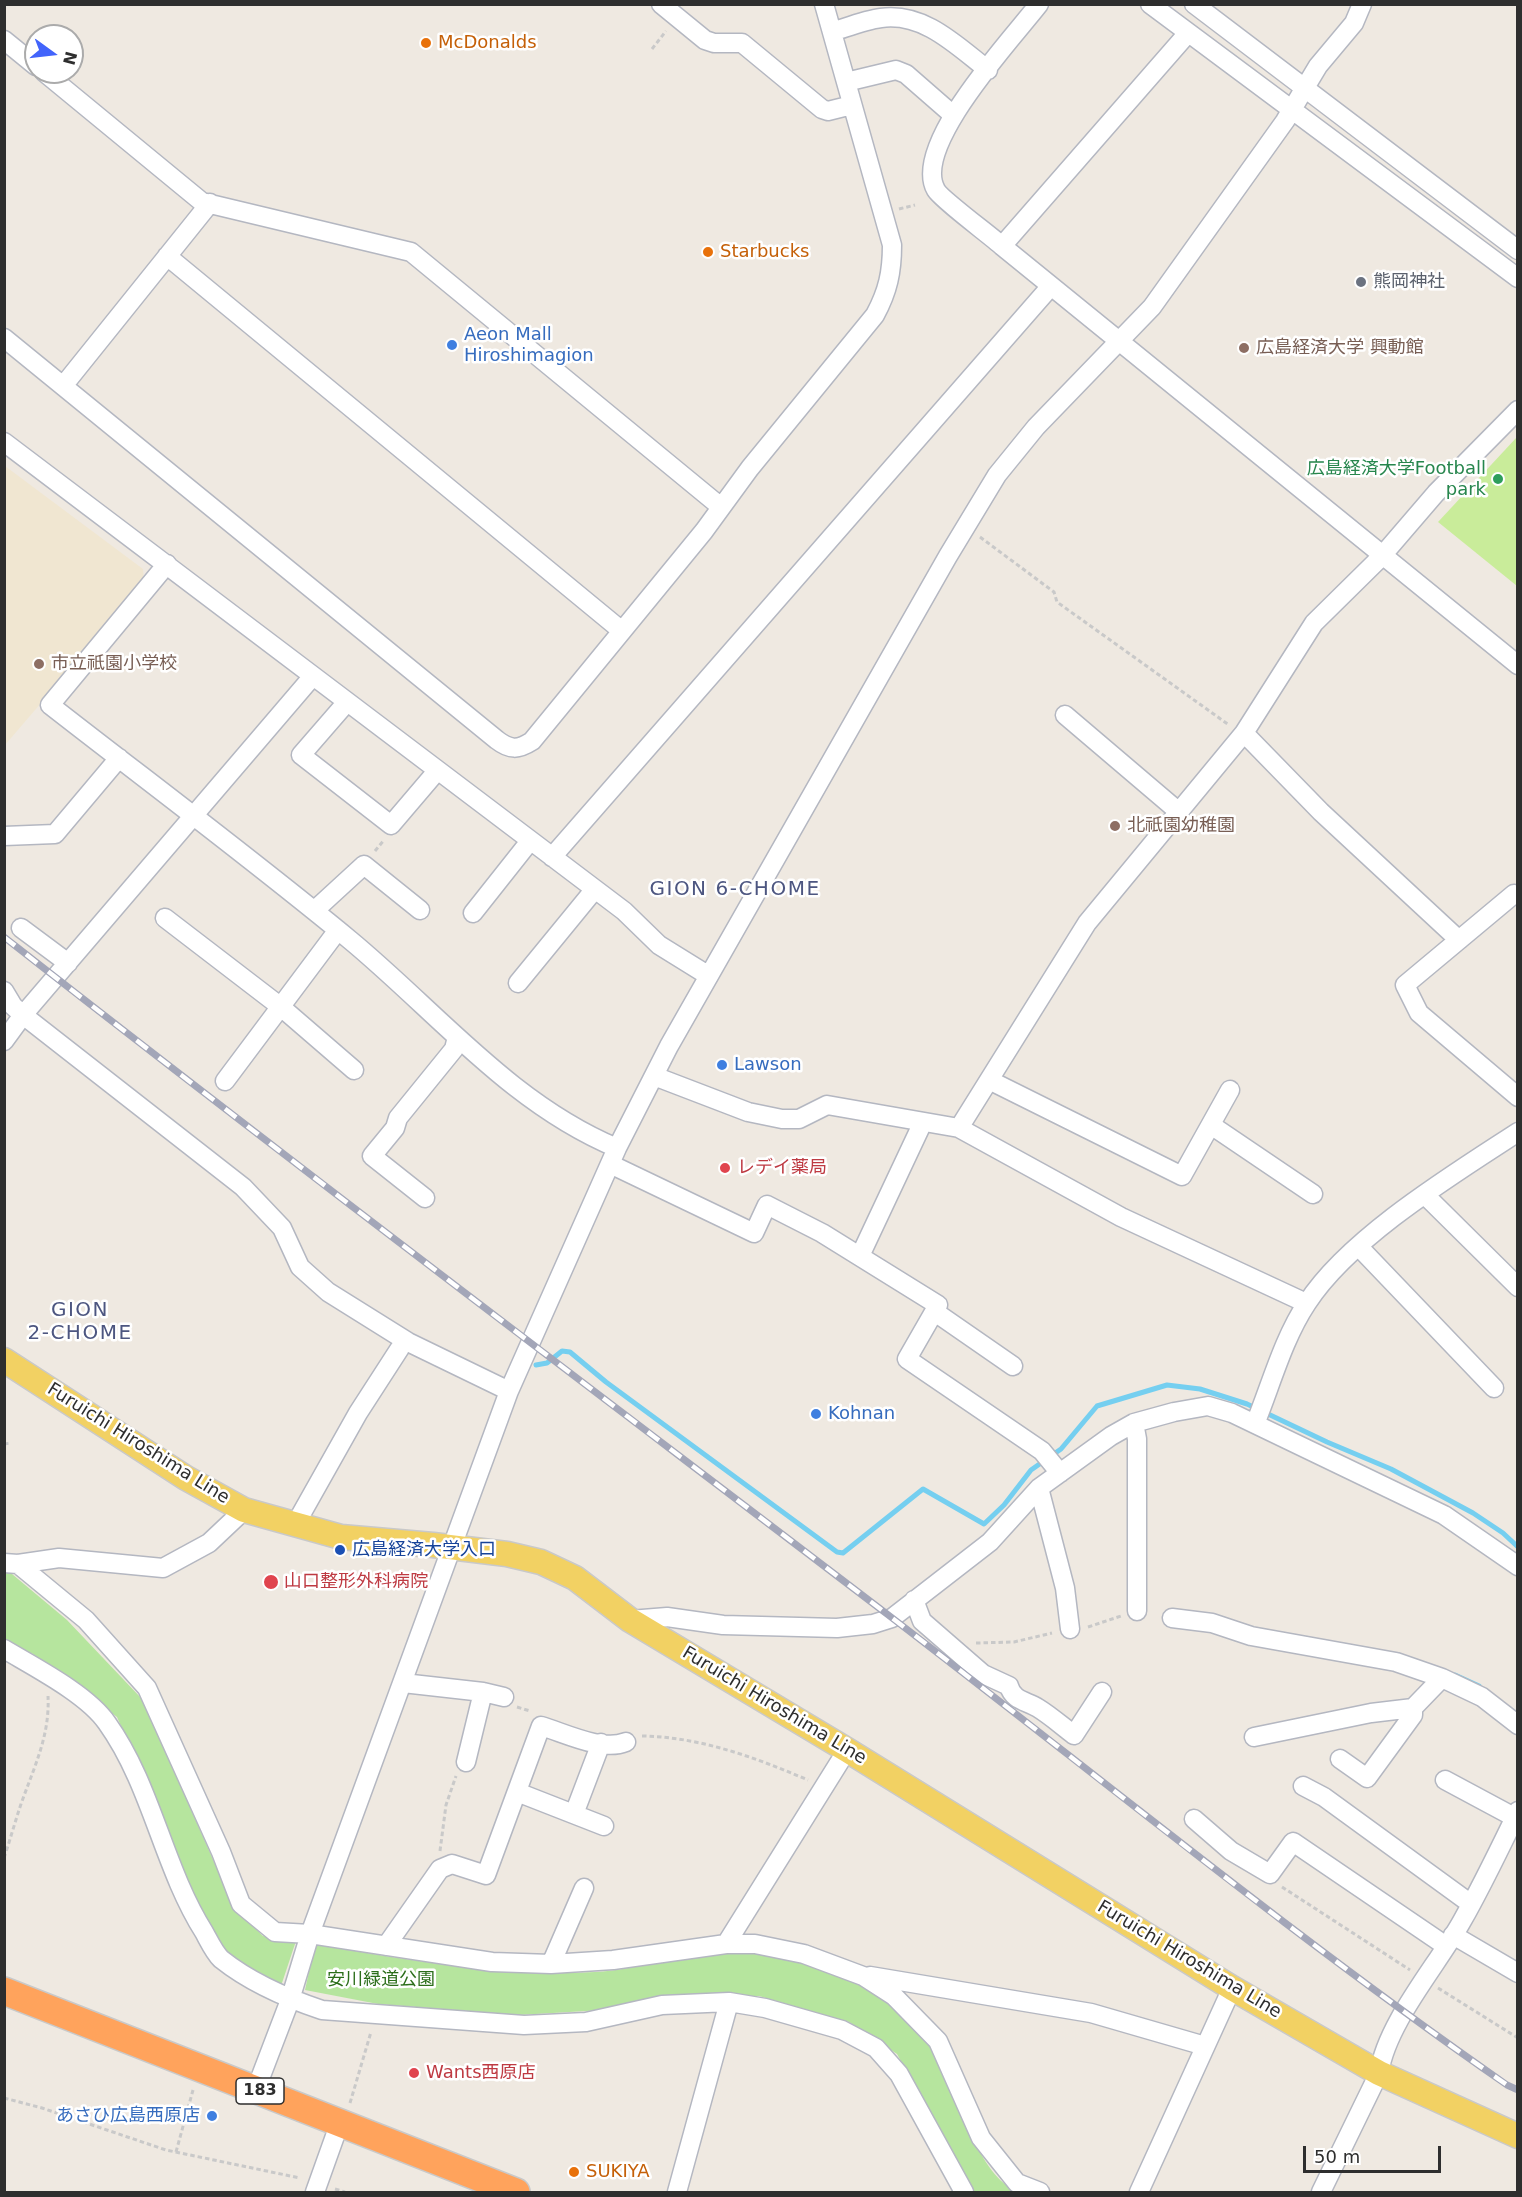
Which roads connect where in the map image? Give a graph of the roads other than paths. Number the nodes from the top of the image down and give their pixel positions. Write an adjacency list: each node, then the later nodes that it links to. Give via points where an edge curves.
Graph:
1 (661, 4): 15 (street, via 705,40 742,43 822,109)
2 (824, 4): 7 (street)
3 (1039, 4): 11 (street)
4 (1150, 4): 8 (street)
5 (1194, 4): 14 (street)
6 (1362, 4): 14 (street, via 1353,23)
7 (832, 32): 11 (street, via 881,18 919,22 939,32); 12 (street)
8 (1188, 33): 16 (street); 19 (street)
9 (4, 40): 10 (street)
10 (24, 56)
11 (988, 70): 17 (street)
12 (846, 82): 15 (street); 17 (street, via 896,70 906,74)
13 (59, 84): 18 (street, via 202,202)
14 (1304, 88): 16 (street); 20 (street)
15 (852, 105): 29 (street, via 892,245 892,272 886,295 875,315)
16 (1291, 111): 22 (street); 25 (street, via 1152,307)
17 (953, 115): 19 (street, via 931,165 936,190)
18 (210, 203): 21 (street); 29 (street, via 411,252)
19 (1002, 246): 23 (street)
20 (1518, 250)
21 (167, 256): 26 (street); 32 (street)
22 (1518, 278)
23 (1051, 286): 25 (street); 44 (street)
24 (4, 338): 26 (street)
25 (1119, 343): 30 (street); 55 (street, via 1036,427 997,475)
26 (63, 386): 32 (street, via 507,748 521,748 532,741)
27 (1518, 410): 30 (street, via 1436,493)
28 (4, 442): 31 (street)
29 (722, 507): 32 (street)
30 (1381, 557): 33 (street); 37 (street, via 1314,623)
31 (167, 564): 34 (street); 38 (street, via 50,705)
32 (622, 631)
33 (1518, 665)
34 (313, 676): 35 (street); 41 (street)
35 (346, 702): 39 (street); 39 (street, via 301,754 391,825)
36 (1065, 716): 40 (street)
37 (1243, 734): 40 (street); 53 (street)
38 (119, 758): 41 (street); 42 (street, via 55,834)
39 (437, 771): 43 (street)
40 (1179, 812): 64 (street, via 1087,923)
41 (194, 816): 47 (street); 54 (street)
42 (4, 836)
43 (530, 841): 44 (street); 49 (street)
44 (552, 858): 45 (street)
45 (595, 889): 55 (street, via 659,945); 56 (street)
46 (1514, 894): 53 (street)
47 (315, 910): 48 (street, via 369,858); 52 (street)
48 (420, 910)
49 (473, 913)
50 (165, 918): 58 (street)
51 (21, 928): 54 (street)
52 (338, 930): 58 (street); 60 (street)
53 (1459, 940): 67 (street, via 1405,985 1419,1013)
54 (68, 963): 59 (street)
55 (709, 976): 63 (street)
56 (518, 983)
57 (4, 991): 59 (street)
58 (281, 1008): 62 (street); 65 (street)
59 (23, 1015): 61 (street); 85 (street, via 243,1187 282,1228 300,1267 328,1293 408,1342)
60 (458, 1037): 72 (street, via 515,1089); 75 (street, via 454,1049 372,1156)
61 (4, 1041)
62 (354, 1070)
63 (654, 1076): 68 (street, via 748,1113 782,1119 799,1119 827,1105); 72 (street)
64 (989, 1080): 69 (street, via 1182,1176); 70 (street)
65 (225, 1081)
66 (1230, 1090): 69 (street)
67 (1518, 1097)
68 (923, 1122): 70 (street); 77 (street)
69 (1211, 1125): 73 (street)
70 (959, 1128): 79 (street, via 1121,1217)
71 (1518, 1132): 74 (street)
72 (614, 1156): 77 (street, via 754,1233 767,1205); 85 (street)
73 (1313, 1194)
74 (1425, 1195): 76 (street); 78 (street)
75 (425, 1198)
76 (1359, 1247): 79 (street, via 1338,1264); 84 (street)
77 (860, 1256): 80 (street, via 938,1305)
78 (1518, 1287)
79 (1306, 1303): 87 (street)
80 (935, 1312): 83 (street); 88 (street, via 907,1359 1042,1451)
81 (400, 1348): 91 (street, via 358,1413)
82 (4, 1360): 90 (main road, Furuichi Hiroshima Line, via 186,1478)
83 (1013, 1365)
84 (1494, 1388)
85 (509, 1391): 92 (street)
86 (1134, 1423): 87 (street, via 1208,1406); 88 (street); 96 (street)
87 (1255, 1424): 94 (street, via 1444,1515)
88 (1060, 1473): 89 (street)
89 (1039, 1488): 95 (street, via 990,1542); 99 (street, via 1065,1588)
90 (244, 1510): 91 (main road, Furuichi Hiroshima Line); 93 (street, via 209,1543 163,1568 59,1558)
91 (295, 1526): 92 (main road, Furuichi Hiroshima Line, via 341,1537)
92 (453, 1547): 98 (main road, Furuichi Hiroshima Line, via 541,1562 575,1578); 102 (street)
93 (11, 1563): 123 (street, via 86,1620 147,1688 241,1904 275,1932)
94 (1518, 1566)
95 (914, 1600): 98 (street, via 892,1618 837,1628 723,1625 667,1617); 104 (street, via 922,1622 983,1674 1009,1686 1018,1699 1036,1706 1074,1735)
96 (1137, 1611)
97 (1172, 1618): 101 (street, via 1396,1662)
98 (630, 1620): 111 (main road, Furuichi Hiroshima Line)
99 (1070, 1629)
100 (4, 1648): 132 (street, via 68,1688 106,1720 123,1749 188,1907 219,1957)
101 (1442, 1678): 106 (street); 107 (street, via 1482,1697)
102 (403, 1683): 103 (street); 123 (street)
103 (483, 1692): 105 (street); 113 (street)
104 (1102, 1692)
105 (504, 1697)
106 (1413, 1708): 108 (street); 112 (street, via 1413,1715 1367,1778)
107 (1518, 1725)
108 (1254, 1737)
109 (630, 1739): 110 (street, via 617,1746)
110 (601, 1743): 116 (street, via 541,1726); 117 (street)
111 (847, 1750): 125 (street); 130 (main road, Furuichi Hiroshima Line)
112 (1340, 1759)
113 (466, 1762)
114 (1445, 1780): 118 (street)
115 (1303, 1786): 122 (street, via 1324,1797)
116 (517, 1792): 117 (street); 126 (street, via 486,1875 452,1864 441,1869)
117 (574, 1814): 120 (street)
118 (1516, 1814): 122 (street)
119 (1194, 1819): 124 (street, via 1231,1851 1270,1874 1293,1842)
120 (604, 1826)
121 (584, 1888): 127 (street)
122 (1471, 1904): 124 (street)
123 (310, 1934): 126 (street); 132 (street)
124 (1450, 1941): 128 (street); 135 (street, via 1382,2057)
125 (726, 1944): 127 (street, via 613,1960); 129 (street, via 755,1944 804,1954)
126 (386, 1946): 127 (street, via 492,1962)
127 (551, 1964)
128 (1518, 1973)
129 (863, 1976): 134 (street, via 1091,2013); 143 (street, via 894,1996 938,2041 981,2138 1017,2183)
130 (1232, 1988): 134 (street); 135 (main road, Furuichi Hiroshima Line)
131 (4, 1991): 136 (highway, 183)
132 (290, 2000): 133 (street, via 322,2010 524,2025 586,2022 662,2005); 136 (street)
133 (729, 2002): 141 (street); 142 (street, via 842,2030 876,2048 899,2074)
134 (1205, 2046): 144 (street)
135 (1379, 2073): 138 (main road, Furuichi Hiroshima Line); 145 (street)
136 (256, 2089): 137 (highway, 183)
137 (344, 2114): 139 (street); 140 (highway, 183)
138 (1518, 2136)
139 (316, 2188)
140 (501, 2190)
141 (677, 2193)
142 (964, 2193)
143 (1040, 2193)
144 (1139, 2193)
145 (1320, 2193)

